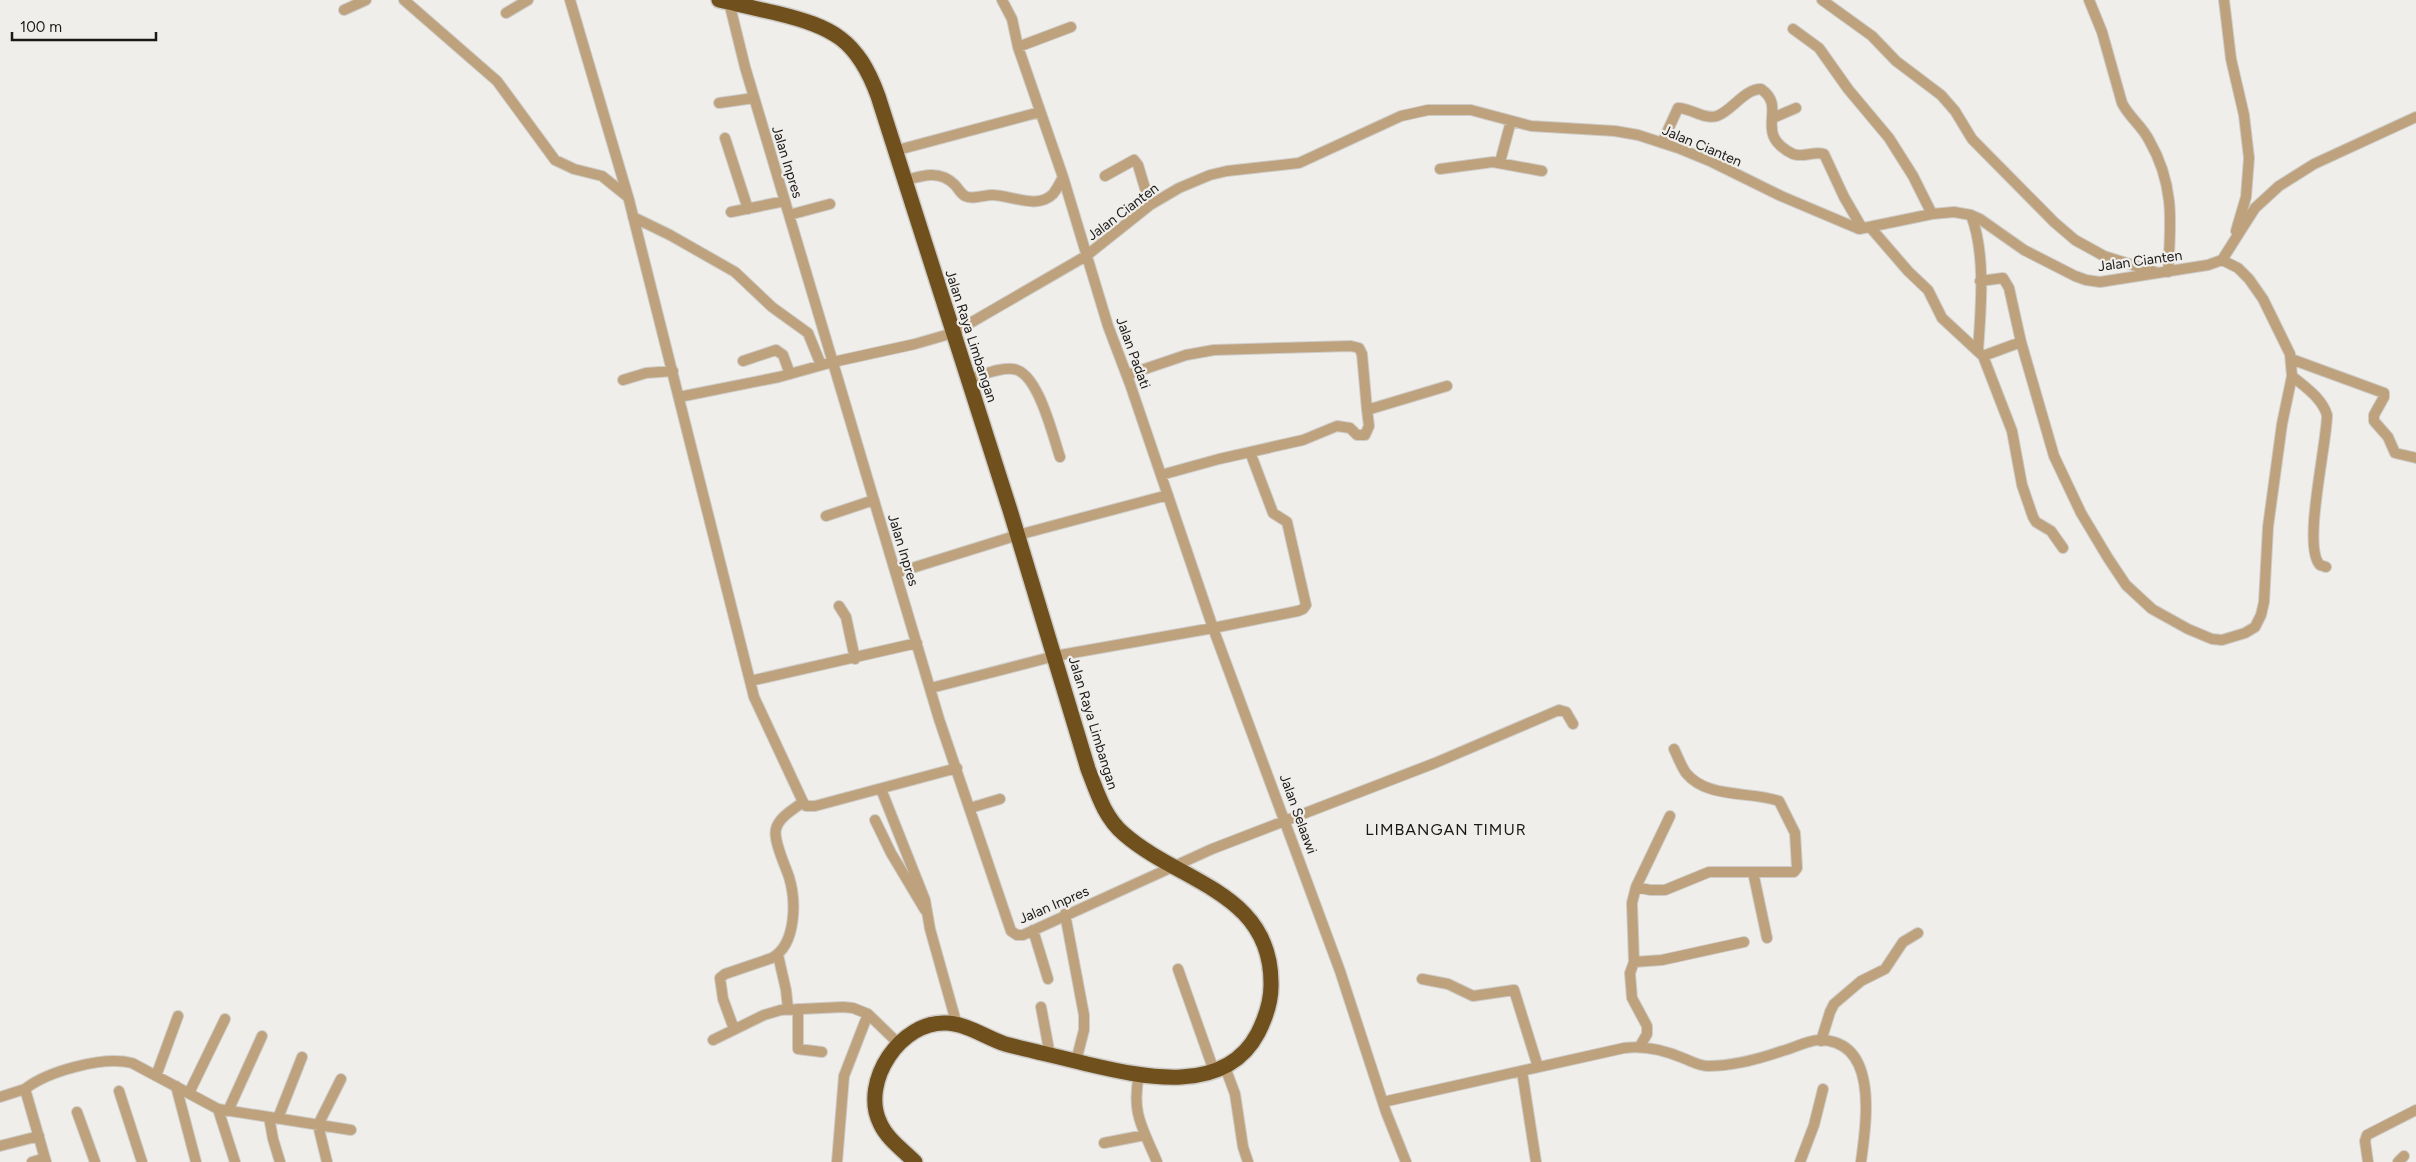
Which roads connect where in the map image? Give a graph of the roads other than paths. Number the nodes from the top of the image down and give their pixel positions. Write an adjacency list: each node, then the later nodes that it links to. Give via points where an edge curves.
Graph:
1 (366, 0): 10 (street)
2 (404, 0): 31 (street, via 497,81 555,160 602,176)
3 (528, 0): 11 (street)
4 (570, 0): 31 (street)
5 (1002, 0): 14 (street, Jalan Padati, via 1012,19)
6 (1822, 0): 45 (street, via 1852,20 1896,61 1941,95 1972,139 2075,240 2104,256)
7 (2089, 0): 45 (street, via 2102,32 2122,103 2149,139 2170,195 2172,223)
8 (2224, 0): 42 (street, via 2249,158 2246,197)
9 (724, 1): 15 (street, Jalan Inpres); 24 (highway, Jalan Raya Limbangan, via 817,24 847,43 873,81)
10 (344, 10)
11 (506, 13)
12 (1071, 27): 14 (street)
13 (1793, 29): 37 (street, via 1819,48 1889,138)
14 (1018, 47): 18 (street, Jalan Padati)
15 (754, 98): 16 (street); 32 (street, Jalan Inpres)
16 (719, 103)
17 (1796, 108): 20 (street)
18 (1040, 112): 24 (street); 29 (street, Jalan Padati)
19 (2416, 117): 42 (street, via 2314,164 2279,186 2254,208)
20 (1773, 118): 23 (street, via 1768,96 1761,89 1756,89 1714,117 1678,108); 41 (street, via 1771,133 1779,146 1797,155 1824,154 1844,197)
21 (1511, 121): 23 (street, Jalan Cianten, via 1531,126 1614,131); 25 (street); 34 (street, Jalan Cianten, via 1471,110 1414,112 1299,163 1210,175)
22 (725, 138): 35 (street)
23 (1662, 143): 41 (street, Jalan Cianten, via 1712,162 1841,222)
24 (894, 151): 30 (highway, Jalan Raya Limbangan)
25 (1500, 162): 26 (street); 27 (street)
26 (1440, 169)
27 (1542, 171)
28 (1106, 176): 34 (street, via 1134,160)
29 (1063, 178): 30 (street, via 1047,198 1030,201 1001,196 970,197 940,176 931,174); 43 (street, Jalan Padati)
30 (904, 181): 47 (highway, Jalan Raya Limbangan)
31 (629, 199): 38 (street)
32 (785, 201): 35 (street); 39 (street, Jalan Inpres)
33 (830, 204): 39 (street)
34 (1150, 205): 43 (street, Jalan Cianten)
35 (748, 209): 36 (street)
36 (731, 212)
37 (1932, 214): 40 (street, Jalan Cianten, via 1954,212); 41 (street, Jalan Cianten)
38 (632, 215): 53 (street, via 735,272 772,307 808,333); 54 (street)
39 (789, 215): 52 (street, Jalan Inpres)
40 (1971, 215): 45 (street, Jalan Cianten, via 2024,250 2086,280 2100,282); 46 (street, via 1979,240)
41 (1866, 228): 49 (street, via 1928,290 1949,325)
42 (2232, 247): 44 (street)
43 (1086, 256): 47 (street, Jalan Cianten); 56 (street, Jalan Padati)
44 (2222, 260): 45 (street, Jalan Cianten); 50 (street, via 2238,268 2254,286 2282,334)
45 (2163, 273)
46 (1980, 281): 48 (street, via 2006,280); 49 (street)
47 (953, 333): 52 (street, Jalan Cianten); 58 (highway, Jalan Raya Limbangan)
48 (2021, 342): 49 (street); 57 (street, via 2061,474 2116,572 2152,609 2212,639 2222,640 2245,633 2255,627 2261,615 2268,527)
49 (1980, 353): 71 (street, via 2012,431 2022,486 2032,517 2051,531)
50 (2292, 360): 57 (street); 65 (street, via 2384,393 2374,421 2388,437 2395,453)
51 (743, 361): 55 (street, via 776,350 782,355)
52 (833, 362): 53 (street, Jalan Cianten); 68 (street, Jalan Inpres)
53 (821, 365): 55 (street, Jalan Cianten)
54 (673, 371): 59 (street, via 646,373); 61 (street)
55 (790, 374): 61 (street, Jalan Cianten)
56 (1127, 374): 62 (street, via 1186,355 1214,350 1351,346 1359,348 1362,354); 66 (street, Jalan Padati)
57 (2292, 376): 72 (street, via 2318,399 2327,415 2316,502 2314,555 2320,566)
58 (968, 379): 64 (street, via 1008,369 1021,371 1027,376 1039,397); 70 (highway, Jalan Raya Limbangan)
59 (622, 380)
60 (1447, 386): 62 (street)
61 (679, 397): 79 (street)
62 (1367, 410): 63 (street, via 1369,426 1365,435 1336,426 1303,440)
63 (1250, 452): 66 (street); 75 (street, via 1273,513 1287,522 1305,600 1303,609)
64 (1060, 457)
65 (2416, 458)
66 (1161, 475): 67 (street, Jalan Padati)
67 (1168, 495): 70 (street); 75 (street, Jalan Padati)
68 (874, 500): 69 (street); 73 (street, Jalan Inpres)
69 (826, 516)
70 (1018, 535): 73 (street); 77 (highway, Jalan Raya Limbangan)
71 (2063, 548)
72 (2326, 567)
73 (896, 573): 76 (street, Jalan Inpres)
74 (839, 606): 78 (street, via 846,617)
75 (1213, 628): 77 (street); 90 (street, Jalan Selaawi)
76 (917, 643): 78 (street); 80 (street, Jalan Inpres)
77 (1055, 656): 80 (street); 91 (highway, Jalan Raya Limbangan, via 1088,769 1102,804 1124,834)
78 (854, 659): 79 (street)
79 (750, 681): 86 (street, via 762,716)
80 (931, 688): 83 (street, Jalan Inpres)
81 (1573, 724): 90 (street, Jalan Inpres, via 1566,712 1559,710)
82 (1674, 748): 92 (street, via 1684,771 1700,784 1779,801 1784,808 1795,833 1797,868 1794,872)
83 (957, 768): 84 (street); 87 (street, Jalan Inpres)
84 (881, 789): 86 (street, via 815,806 806,806); 94 (street, via 913,867)
85 (1000, 799): 87 (street)
86 (803, 802): 100 (street, via 776,827 775,835 792,895 788,940)
87 (970, 808): 96 (street, Jalan Inpres, via 1011,931 1017,935)
88 (1670, 816): 93 (street)
89 (875, 820): 94 (street, via 890,854)
90 (1286, 821): 91 (street, Jalan Inpres); 133 (street, Jalan Selaawi)
91 (1174, 866): 95 (street, Jalan Inpres); 122 (highway, Jalan Raya Limbangan, via 1228,898 1252,920 1262,938 1269,966 1271,987 1263,1024 1251,1046 1232,1064)
92 (1753, 872): 93 (street, via 1702,873 1665,890); 98 (street)
93 (1636, 887): 101 (street, via 1632,903)
94 (927, 913): 110 (street)
95 (1065, 914): 96 (street, Jalan Inpres); 120 (street, via 1084,1015 1084,1030)
96 (1033, 930): 103 (street)
97 (1918, 933): 114 (street, via 1903,942 1885,969 1861,981 1834,1004)
98 (1767, 938)
99 (1744, 942): 101 (street, via 1662,960)
100 (778, 955): 106 (street); 111 (street, via 720,978 723,1000)
101 (1634, 962): 116 (street, via 1630,973 1632,998 1647,1026 1647,1034)
102 (1178, 969): 122 (street)
103 (1048, 979)
104 (1422, 979): 121 (street, via 1448,984 1473,996 1514,990)
105 (1041, 1007): 118 (street)
106 (793, 1009): 107 (street, via 853,1008); 111 (street, via 764,1015); 117 (street, via 798,1049)
107 (868, 1014): 115 (street); 152 (street, via 844,1076)
108 (178, 1016): 125 (street)
109 (225, 1019): 131 (street)
110 (957, 1025): 115 (highway, Jalan Raya Limbangan, via 943,1023 931,1026); 118 (highway, Jalan Raya Limbangan)
111 (734, 1029): 113 (street)
112 (262, 1036): 134 (street)
113 (713, 1040)
114 (1821, 1041): 116 (street, via 1737,1063 1706,1066); 159 (street, via 1834,1043 1850,1054 1864,1081 1867,1104)
115 (899, 1044): 153 (highway, Jalan Raya Limbangan, via 878,1073 874,1103 886,1134)
116 (1640, 1046): 121 (street)
117 (822, 1052)
118 (1050, 1055): 120 (highway, Jalan Raya Limbangan)
119 (302, 1057): 137 (street)
120 (1076, 1061): 124 (highway, Jalan Raya Limbangan)
121 (1538, 1067): 123 (street)
122 (1219, 1069): 124 (highway, Jalan Raya Limbangan, via 1179,1078); 155 (street, via 1235,1094)
123 (1522, 1070): 133 (street); 157 (street)
124 (1139, 1075): 140 (street, via 1135,1097)
125 (156, 1076): 127 (street); 128 (street, via 132,1063 111,1060 50,1076)
126 (341, 1079): 138 (street)
127 (176, 1086): 131 (street); 148 (street)
128 (25, 1089): 132 (street); 141 (street)
129 (1823, 1089): 158 (street)
130 (119, 1091): 147 (street)
131 (189, 1093): 134 (street)
132 (0, 1097)
133 (1383, 1102): 156 (street, Jalan Selaawi)
134 (223, 1110): 137 (street); 149 (street)
135 (2416, 1110): 160 (street, via 2367,1134 2364,1141)
136 (77, 1112): 146 (street)
137 (273, 1117): 138 (street); 150 (street)
138 (318, 1125): 139 (street); 151 (street)
139 (350, 1130)
140 (1145, 1134): 142 (street); 154 (street)
141 (39, 1136): 143 (street); 144 (street)
142 (1104, 1143)
143 (0, 1146)
144 (45, 1160): 145 (street)
145 (32, 1162)
146 (95, 1162)
147 (142, 1162)
148 (196, 1162)
149 (235, 1162)
150 (280, 1162)
151 (327, 1162)
152 (837, 1162)
153 (915, 1162)
154 (1157, 1162)
155 (1248, 1162)
156 (1406, 1162)
157 (1536, 1162)
158 (1800, 1162)
159 (1861, 1162)
160 (2368, 1162)

